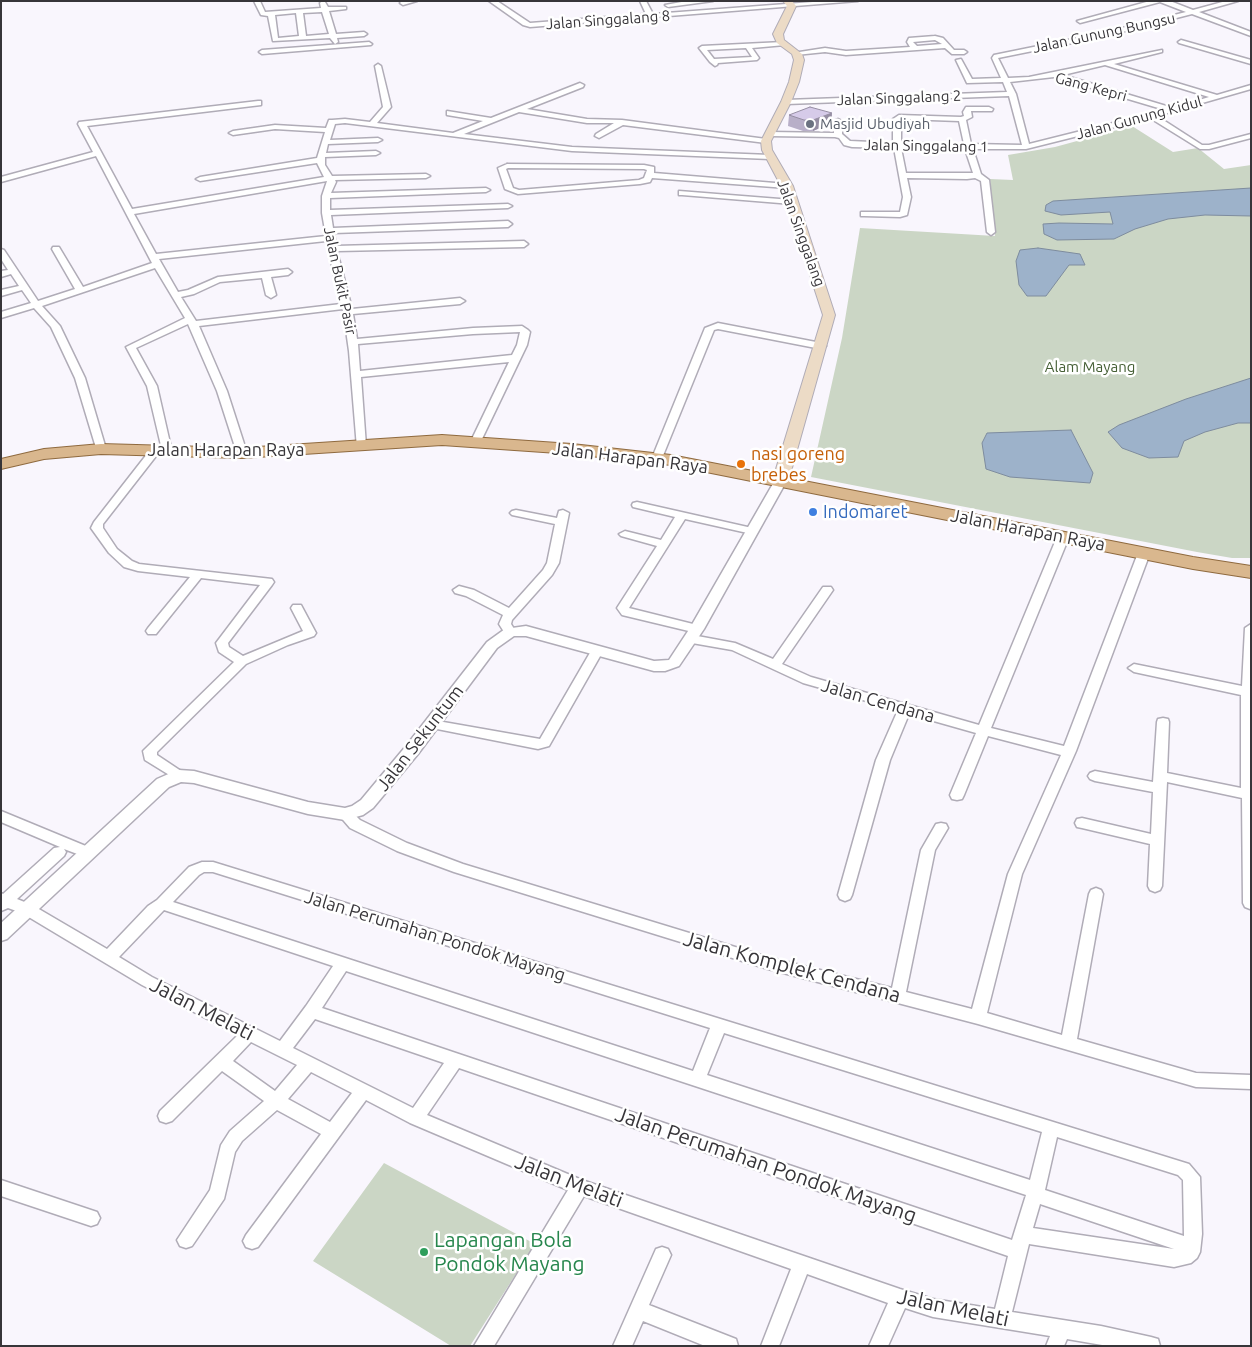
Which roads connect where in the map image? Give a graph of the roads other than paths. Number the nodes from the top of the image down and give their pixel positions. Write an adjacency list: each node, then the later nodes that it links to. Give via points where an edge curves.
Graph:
1 (257, 1): 18 (street, via 261,13)
2 (322, 1): 17 (street)
3 (414, 1): 12 (street)
4 (492, 1): 20 (street, Jalan Singgalang 8, via 530,25)
5 (643, 1): 20 (street)
6 (706, 1): 7 (street); 13 (street)
7 (710, 1)
8 (855, 1): 14 (street, Jalan Singgalang 8)
9 (1158, 1): 21 (street)
10 (1163, 1): 19 (street)
11 (1235, 1): 19 (street, Jalan Gunung Bungsu)
12 (402, 3)
13 (673, 3)
14 (789, 4): 20 (street, Jalan Singgalang 8); 30 (main road, via 778,34)
15 (344, 8): 17 (street)
16 (295, 10): 17 (street); 18 (street); 25 (street)
17 (326, 10): 24 (street)
18 (272, 13): 26 (street)
19 (1193, 13): 23 (street); 45 (street, Jalan Gunung Bungsu, via 995,57)
20 (651, 17)
21 (1080, 21)
22 (364, 34): 24 (street)
23 (1251, 34)
24 (333, 36): 25 (street); 31 (street)
25 (303, 38): 26 (street)
26 (275, 40): 35 (street)
27 (1181, 42): 41 (street)
28 (872, 43): 38 (street)
29 (369, 44): 31 (street)
30 (783, 44): 32 (street); 38 (main road)
31 (336, 46): 35 (street)
32 (748, 46): 32 (street, via 755,59 713,62 702,48)
33 (947, 46): 34 (street); 34 (street, via 941,39 911,39); 39 (street, via 954,52)
34 (914, 47): 38 (street, via 846,53 825,50)
35 (275, 51): 37 (street)
36 (1160, 51): 42 (street)
37 (262, 52)
38 (796, 52): 50 (main road, via 800,60)
39 (964, 52)
40 (959, 60): 45 (street, Gang Kepri, via 970,80)
41 (1251, 62)
42 (1105, 63): 44 (street); 49 (street)
43 (378, 66): 61 (street, via 388,106)
44 (1054, 75): 45 (street, Gang Kepri); 54 (street, Gang Kepri)
45 (1006, 80): 48 (street)
46 (580, 86): 53 (street)
47 (1251, 87): 49 (street, Jalan Gunung Kidul)
48 (1012, 94): 50 (street, Jalan Singgalang 2); 73 (street)
49 (1216, 97): 54 (street, Jalan Gunung Kidul)
50 (786, 102): 68 (main road)
51 (258, 103): 74 (street, via 82,124)
52 (989, 109): 57 (street, via 969,109 968,117)
53 (520, 110): 58 (street); 60 (street, Jalan Singgalang 1, via 587,121)
54 (1173, 110): 56 (street, Jalan Gunung Kidul)
55 (450, 113): 58 (street)
56 (1152, 116): 67 (street, via 1200,147); 73 (street, Jalan Gunung Kidul)
57 (962, 119): 71 (street, via 899,117); 72 (street)
58 (492, 120): 64 (street)
59 (838, 121): 65 (street)
60 (622, 122): 66 (street); 68 (street, Jalan Singgalang 1)
61 (372, 124): 62 (street, via 338,120); 64 (street)
62 (330, 126): 63 (street, via 275,127); 70 (street)
63 (234, 133)
64 (454, 135): 76 (street, via 572,149)
65 (838, 135): 68 (street, Jalan Singgalang 1); 71 (street, Jalan Singgalang 1, via 850,144)
66 (599, 136)
67 (1251, 136)
68 (768, 137): 76 (main road, Jalan Singgalang)
69 (378, 140): 70 (street)
70 (326, 142): 77 (street)
71 (897, 145): 72 (street, Jalan Singgalang 1); 80 (street)
72 (968, 146): 73 (street, Jalan Singgalang 1); 81 (street)
73 (1026, 148)
74 (98, 153): 85 (street); 92 (street)
75 (376, 153): 77 (street)
76 (770, 156): 86 (main road, Jalan Singgalang)
77 (322, 162): 78 (street); 83 (street); 84 (street)
78 (361, 168)
79 (649, 175): 79 (street, via 650,168 502,168 509,189 514,192 640,182 647,180); 86 (street)
80 (903, 175): 81 (street); 94 (street, via 907,197 904,214)
81 (976, 175): 96 (street, via 985,180)
82 (426, 176): 83 (street)
83 (330, 178): 89 (street, Jalan Bukit Pasir, via 332,182); 92 (street)
84 (200, 179)
85 (1, 180)
86 (787, 186): 90 (main road, Jalan Singgalang)
87 (486, 190): 89 (street)
88 (682, 193): 90 (street)
89 (326, 196): 93 (street, Jalan Bukit Pasir)
90 (792, 202): 118 (main road, Jalan Singgalang, via 828,311)
91 (508, 206): 93 (street)
92 (130, 212): 102 (street)
93 (326, 213): 97 (street, Jalan Bukit Pasir)
94 (864, 214)
95 (508, 224): 97 (street, via 374,228)
96 (991, 232)
97 (330, 235): 100 (street, Jalan Bukit Pasir); 102 (street)
98 (524, 244): 100 (street)
99 (56, 249): 108 (street)
100 (332, 250): 114 (street, Jalan Bukit Pasir)
101 (2, 254): 103 (street)
102 (156, 260): 108 (street); 110 (street)
103 (14, 271): 105 (street); 107 (street)
104 (288, 272): 106 (street)
105 (1, 274)
106 (266, 275): 110 (street, via 218,280); 111 (street)
107 (25, 287): 109 (street); 113 (street)
108 (80, 290): 113 (street)
109 (1, 293)
110 (176, 295): 116 (street)
111 (271, 295)
112 (460, 301): 114 (street)
113 (36, 304): 115 (street); 123 (street, via 55,326 80,378)
114 (347, 309): 116 (street); 117 (street, Jalan Bukit Pasir)
115 (1, 314)
116 (192, 322): 124 (street, via 131,348 152,386); 125 (street, via 222,392)
117 (353, 342): 119 (street, via 519,328 526,332); 120 (street, Jalan Bukit Pasir)
118 (820, 346): 126 (street, via 718,326 710,328); 128 (main road, Jalan Singgalang)
119 (516, 358): 120 (street); 121 (street)
120 (357, 374): 122 (street, Jalan Bukit Pasir)
121 (476, 441): 122 (main road, Jalan Harapan Raya); 126 (main road, Jalan Harapan Raya)
122 (361, 446): 125 (main road, Jalan Harapan Raya)
123 (101, 449): 124 (main road, Jalan Harapan Raya); 127 (main road, Jalan Harapan Raya, via 59,452)
124 (161, 451): 125 (main road, Jalan Harapan Raya); 138 (street, via 101,520 98,528 113,550 128,564)
125 (242, 453)
126 (657, 458): 128 (main road, Jalan Harapan Raya)
127 (1, 464)
128 (780, 482): 132 (street); 134 (main road, Jalan Harapan Raya)
129 (637, 505): 131 (street)
130 (516, 513): 142 (street, via 563,517 553,563)
131 (682, 515): 132 (street); 135 (street)
132 (752, 531): 146 (street)
133 (625, 534): 135 (street)
134 (1063, 537): 136 (main road, Jalan Harapan Raya); 156 (street)
135 (663, 544): 146 (street, Jalan Cendana, via 623,609)
136 (1144, 553): 137 (main road, Jalan Harapan Raya); 157 (street)
137 (1251, 572)
138 (197, 575): 144 (street); 148 (street, via 268,582 222,643 223,650)
139 (459, 590): 142 (street)
140 (827, 590): 149 (street)
141 (297, 608): 148 (street, via 310,633)
142 (510, 614): 145 (street, via 505,624)
143 (1251, 628): 151 (street)
144 (152, 631)
145 (510, 632): 147 (street, via 526,631); 154 (street, Jalan Sekuntum, via 492,646)
146 (694, 634): 147 (street, via 674,663 666,666 654,666); 149 (street, Jalan Cendana, via 735,647)
147 (597, 650): 154 (street, via 544,743)
148 (242, 661): 158 (street, via 150,750 150,758)
149 (775, 665): 152 (street, Jalan Cendana, via 807,680)
150 (1134, 668): 151 (street)
151 (1248, 692): 155 (street)
152 (905, 708): 156 (street, Jalan Cendana); 172 (street, via 882,760)
153 (1164, 722): 160 (street)
154 (432, 724): 163 (street, Jalan Sekuntum, via 367,804)
155 (1249, 728): 162 (street)
156 (985, 731): 157 (street, Jalan Cendana); 161 (street)
157 (1069, 750): 182 (street, via 1015,874)
158 (179, 776): 163 (street, via 194,777 308,808); 169 (street, via 163,783)
159 (1095, 776): 160 (street)
160 (1160, 782): 162 (street); 167 (street)
161 (957, 795)
162 (1249, 795): 174 (street)
163 (346, 814): 180 (street, Jalan Komplek Cendana, via 355,824 402,847 459,868 768,963)
164 (1, 816): 169 (street)
165 (1082, 823): 167 (street)
166 (941, 828): 180 (street, via 928,850)
167 (1156, 840): 170 (street)
168 (59, 852): 173 (street)
169 (88, 853): 176 (street)
170 (1155, 886)
171 (1096, 894): 185 (street)
172 (845, 895)
173 (3, 901): 176 (street, Jalan Melati)
174 (1250, 903)
175 (162, 904): 178 (street, Jalan Perumahan Pondok Mayang); 179 (street); 183 (street, Jalan Perumahan Pondok Mayang, via 194,871 213,867)
176 (27, 909): 177 (street); 178 (street, Jalan Melati)
177 (1, 934)
178 (108, 958): 184 (street, Jalan Melati)
179 (343, 963): 181 (street); 190 (street)
180 (898, 996): 182 (street, Jalan Komplek Cendana)
181 (312, 1011): 186 (street); 187 (street, Jalan Perumahan Pondok Mayang)
182 (978, 1017): 185 (street, Jalan Komplek Cendana)
183 (719, 1025): 190 (street); 196 (street, Jalan Perumahan Pondok Mayang)
184 (249, 1034): 186 (street, Jalan Melati); 188 (street)
185 (1069, 1042): 191 (street, Jalan Komplek Cendana, via 1196,1080)
186 (282, 1050): 189 (street, Jalan Melati)
187 (455, 1060): 195 (street); 204 (street, Jalan Perumahan Pondok Mayang)
188 (221, 1062): 193 (street); 194 (street)
189 (309, 1064): 192 (street, Jalan Melati); 193 (street)
190 (698, 1079): 200 (street)
191 (1251, 1082)
192 (363, 1091): 195 (street, Jalan Melati); 197 (street)
193 (276, 1101): 197 (street); 202 (street, via 236,1136 228,1150 218,1194)
194 (166, 1116)
195 (416, 1118): 198 (street, Jalan Melati)
196 (1052, 1128): 200 (street); 205 (street, Jalan Perumahan Pondok Mayang, via 1183,1169 1191,1177 1192,1184)
197 (333, 1132): 203 (street)
198 (580, 1187): 207 (street, Jalan Melati); 212 (street)
199 (1, 1188): 201 (street)
200 (1035, 1192): 204 (street); 205 (street)
201 (91, 1218)
202 (186, 1240)
203 (252, 1241)
204 (1021, 1243): 205 (street, Jalan Perumahan Pondok Mayang, via 1174,1258 1185,1257); 210 (street)
205 (1192, 1247)
206 (662, 1255): 209 (street)
207 (802, 1264): 208 (street, Jalan Melati); 215 (street)
208 (900, 1298): 210 (street, Jalan Melati, via 933,1308); 216 (street)
209 (638, 1310): 213 (street); 214 (street)
210 (1001, 1320): 211 (street, Jalan Melati)
211 (1059, 1338): 217 (street, Jalan Melati)
212 (483, 1346)
213 (622, 1346)
214 (729, 1346)
215 (770, 1346)
216 (878, 1346)
217 (1151, 1346)

